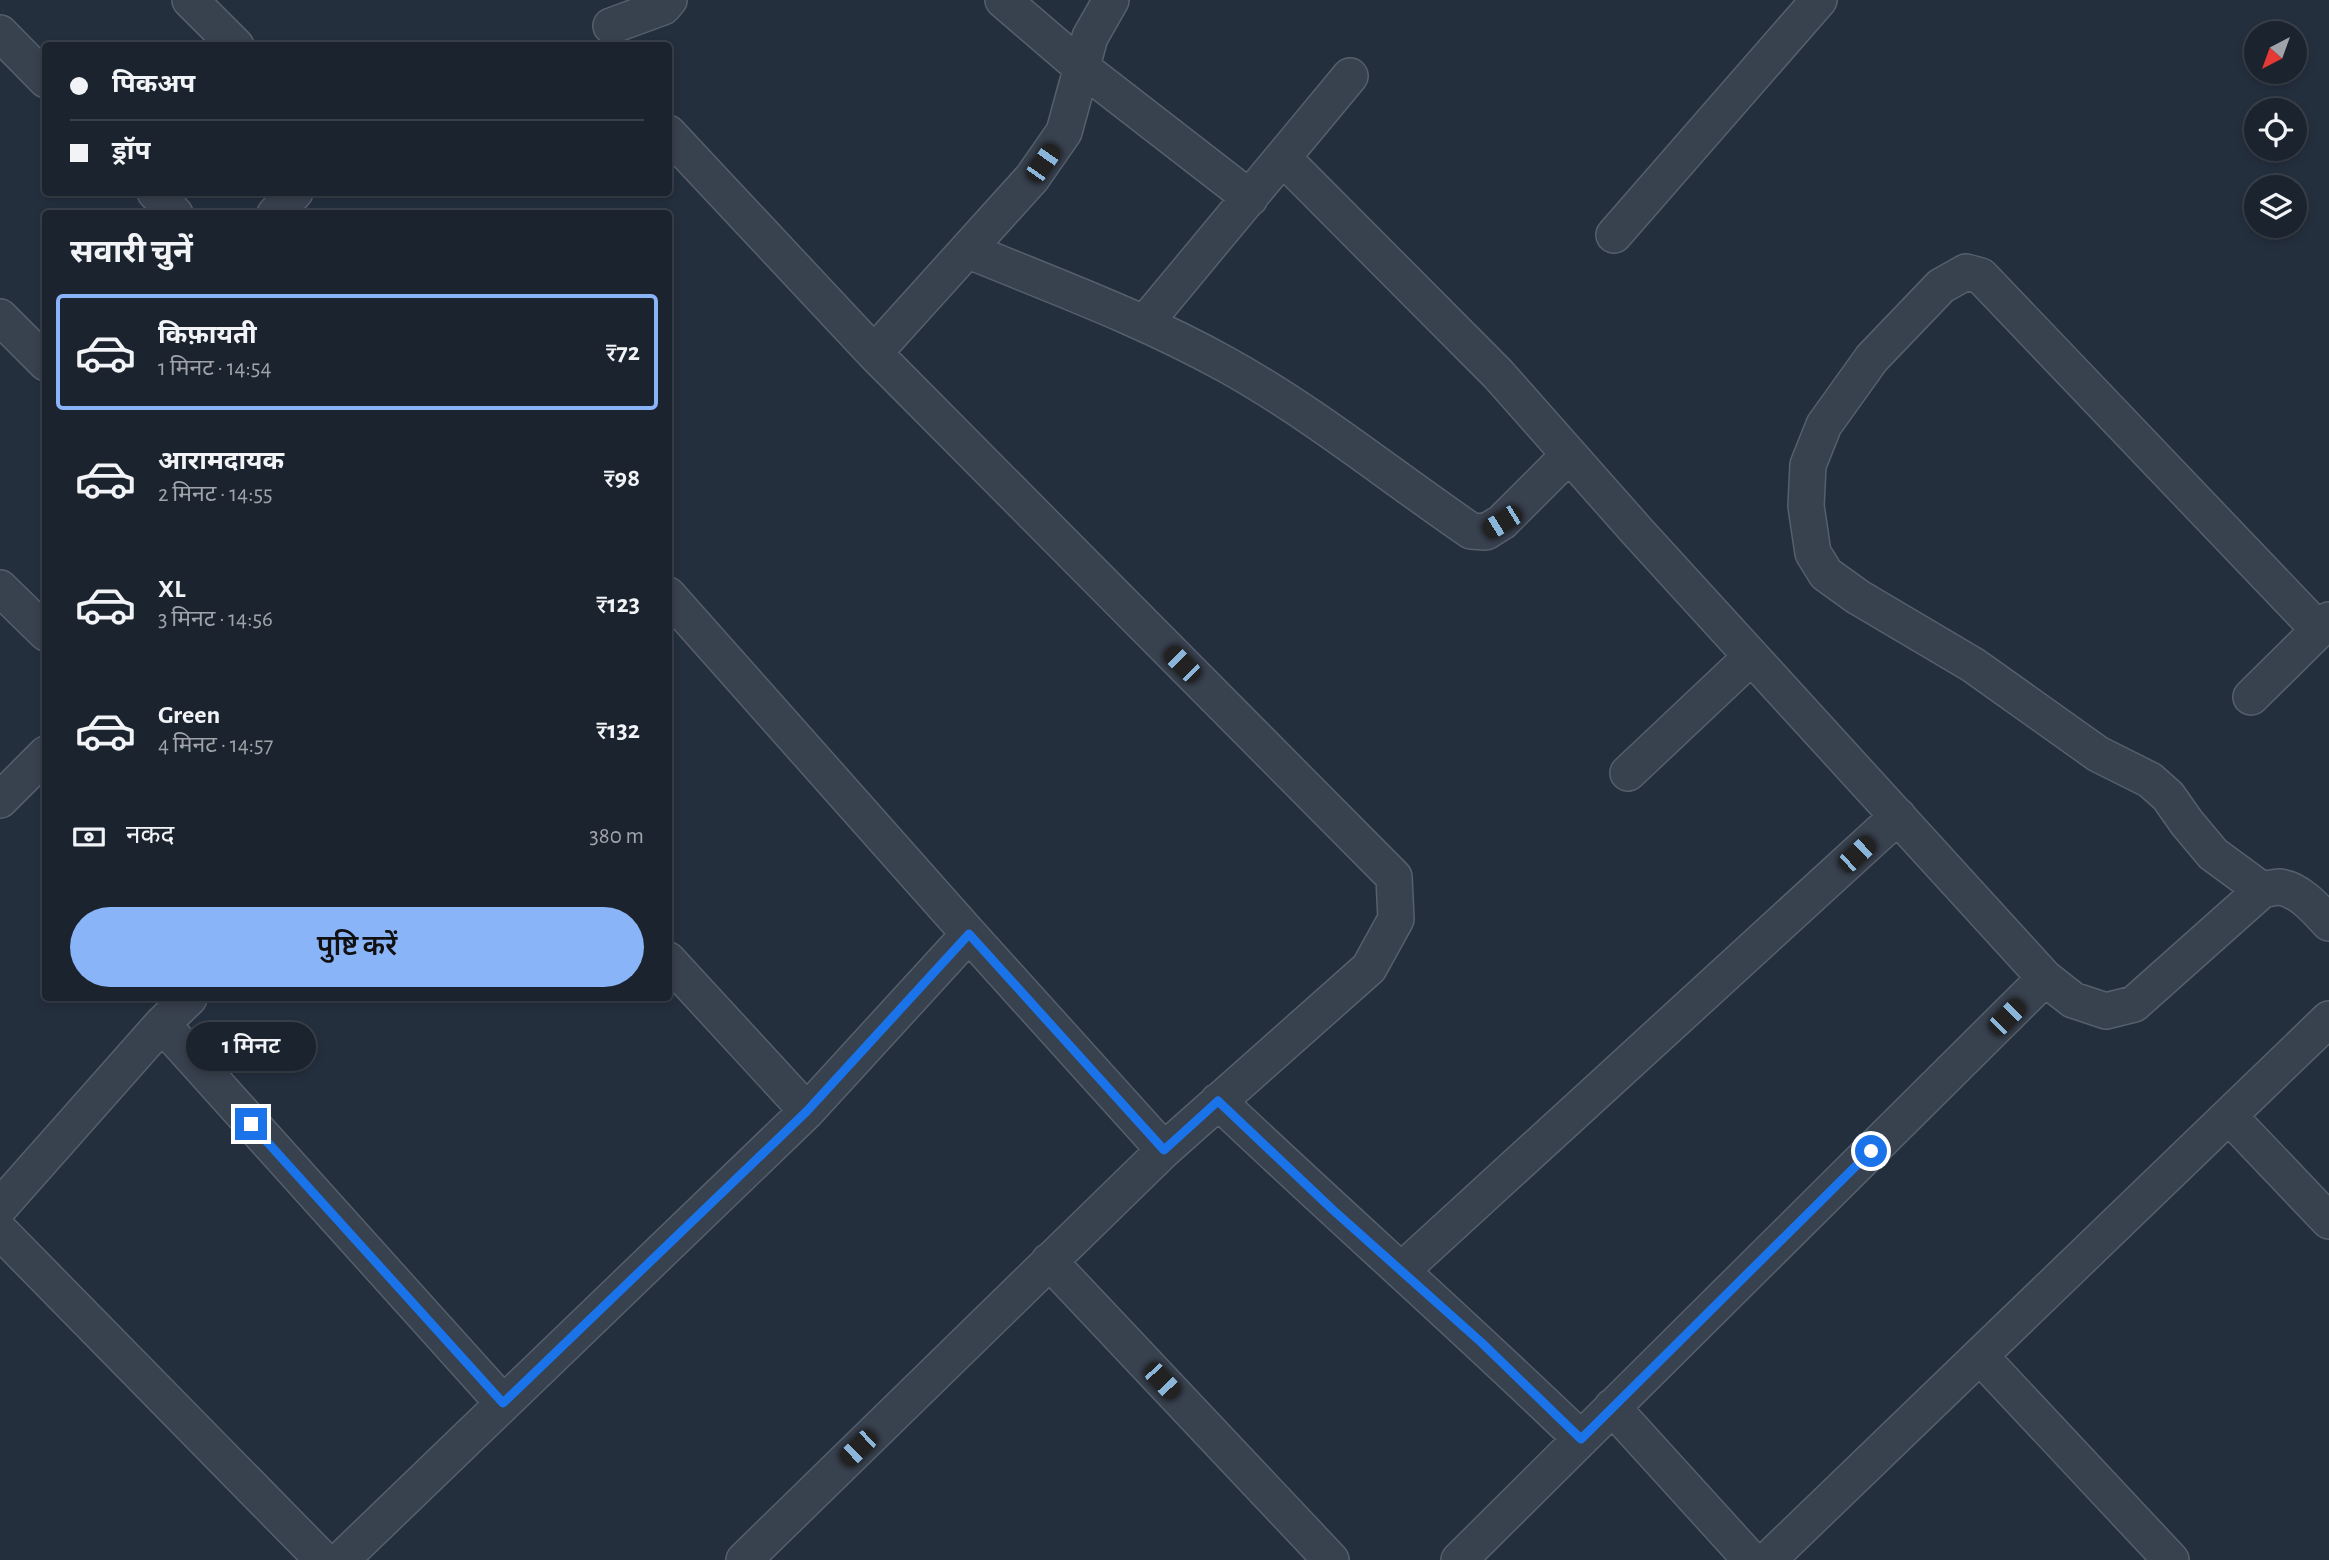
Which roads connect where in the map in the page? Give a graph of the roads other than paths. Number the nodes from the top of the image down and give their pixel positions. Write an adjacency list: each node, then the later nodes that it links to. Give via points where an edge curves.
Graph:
1 (190, 0): 8 (street)
2 (669, 0): 6 (street, via 663,7)
3 (1003, 0): 9 (street)
4 (1111, 0): 9 (street, via 1090,37)
5 (1819, 0): 19 (street)
6 (611, 24)
7 (0, 33): 10 (street)
8 (232, 42)
9 (1082, 67): 16 (street); 20 (street, via 1064,132 1032,178)
10 (42, 76)
11 (1350, 76): 13 (street)
12 (672, 137): 23 (street)
13 (1283, 158): 16 (street); 25 (street, via 1498,374)
14 (159, 196): 17 (street)
15 (291, 196): 18 (street)
16 (1250, 198): 22 (street)
17 (171, 210)
18 (279, 210)
19 (1614, 235)
20 (967, 250): 22 (street); 23 (street)
21 (0, 317): 24 (street)
22 (1145, 323): 25 (street, via 1314,418 1471,531 1486,532 1502,522)
23 (874, 353): 44 (street, via 1394,877 1396,919 1369,968)
24 (42, 359)
25 (1569, 455): 30 (street)
26 (0, 587): 29 (street)
27 (672, 600): 38 (street)
28 (2324, 625): 31 (street); 36 (street, via 1981,276 1966,272 1941,286 1872,358 1824,425 1808,465 1806,506 1813,553 1826,574 1973,665 2098,754 2150,780 2213,854)
29 (42, 629)
30 (1751, 657): 33 (street); 35 (street)
31 (2252, 697)
32 (42, 758): 34 (street)
33 (1628, 773)
34 (0, 800)
35 (1898, 816): 40 (street); 52 (street)
36 (2262, 890): 37 (street, via 2279,887 2296,893); 40 (street, via 2134,1004 2106,1011 2073,1000)
37 (2329, 923)
38 (969, 934): 45 (street); 47 (street)
39 (672, 964): 45 (street)
40 (2045, 978): 55 (street)
41 (185, 1001): 43 (street)
42 (2329, 1019): 46 (street)
43 (162, 1024): 48 (street); 54 (street)
44 (1218, 1101): 47 (street); 52 (street)
45 (807, 1111): 54 (street)
46 (2229, 1116): 49 (street); 53 (street)
47 (1164, 1150): 51 (street)
48 (0, 1207)
49 (2329, 1221)
50 (0, 1231): 57 (street)
51 (1049, 1261): 59 (street); 60 (street)
52 (1401, 1271): 56 (street)
53 (1980, 1356): 63 (street); 64 (street)
54 (503, 1403): 58 (street)
55 (1612, 1407): 56 (street); 62 (street)
56 (1581, 1439): 61 (street)
57 (323, 1560)
58 (341, 1560)
59 (744, 1560)
60 (1331, 1560)
61 (1459, 1560)
62 (1751, 1560)
63 (1768, 1560)
64 (2171, 1560)

